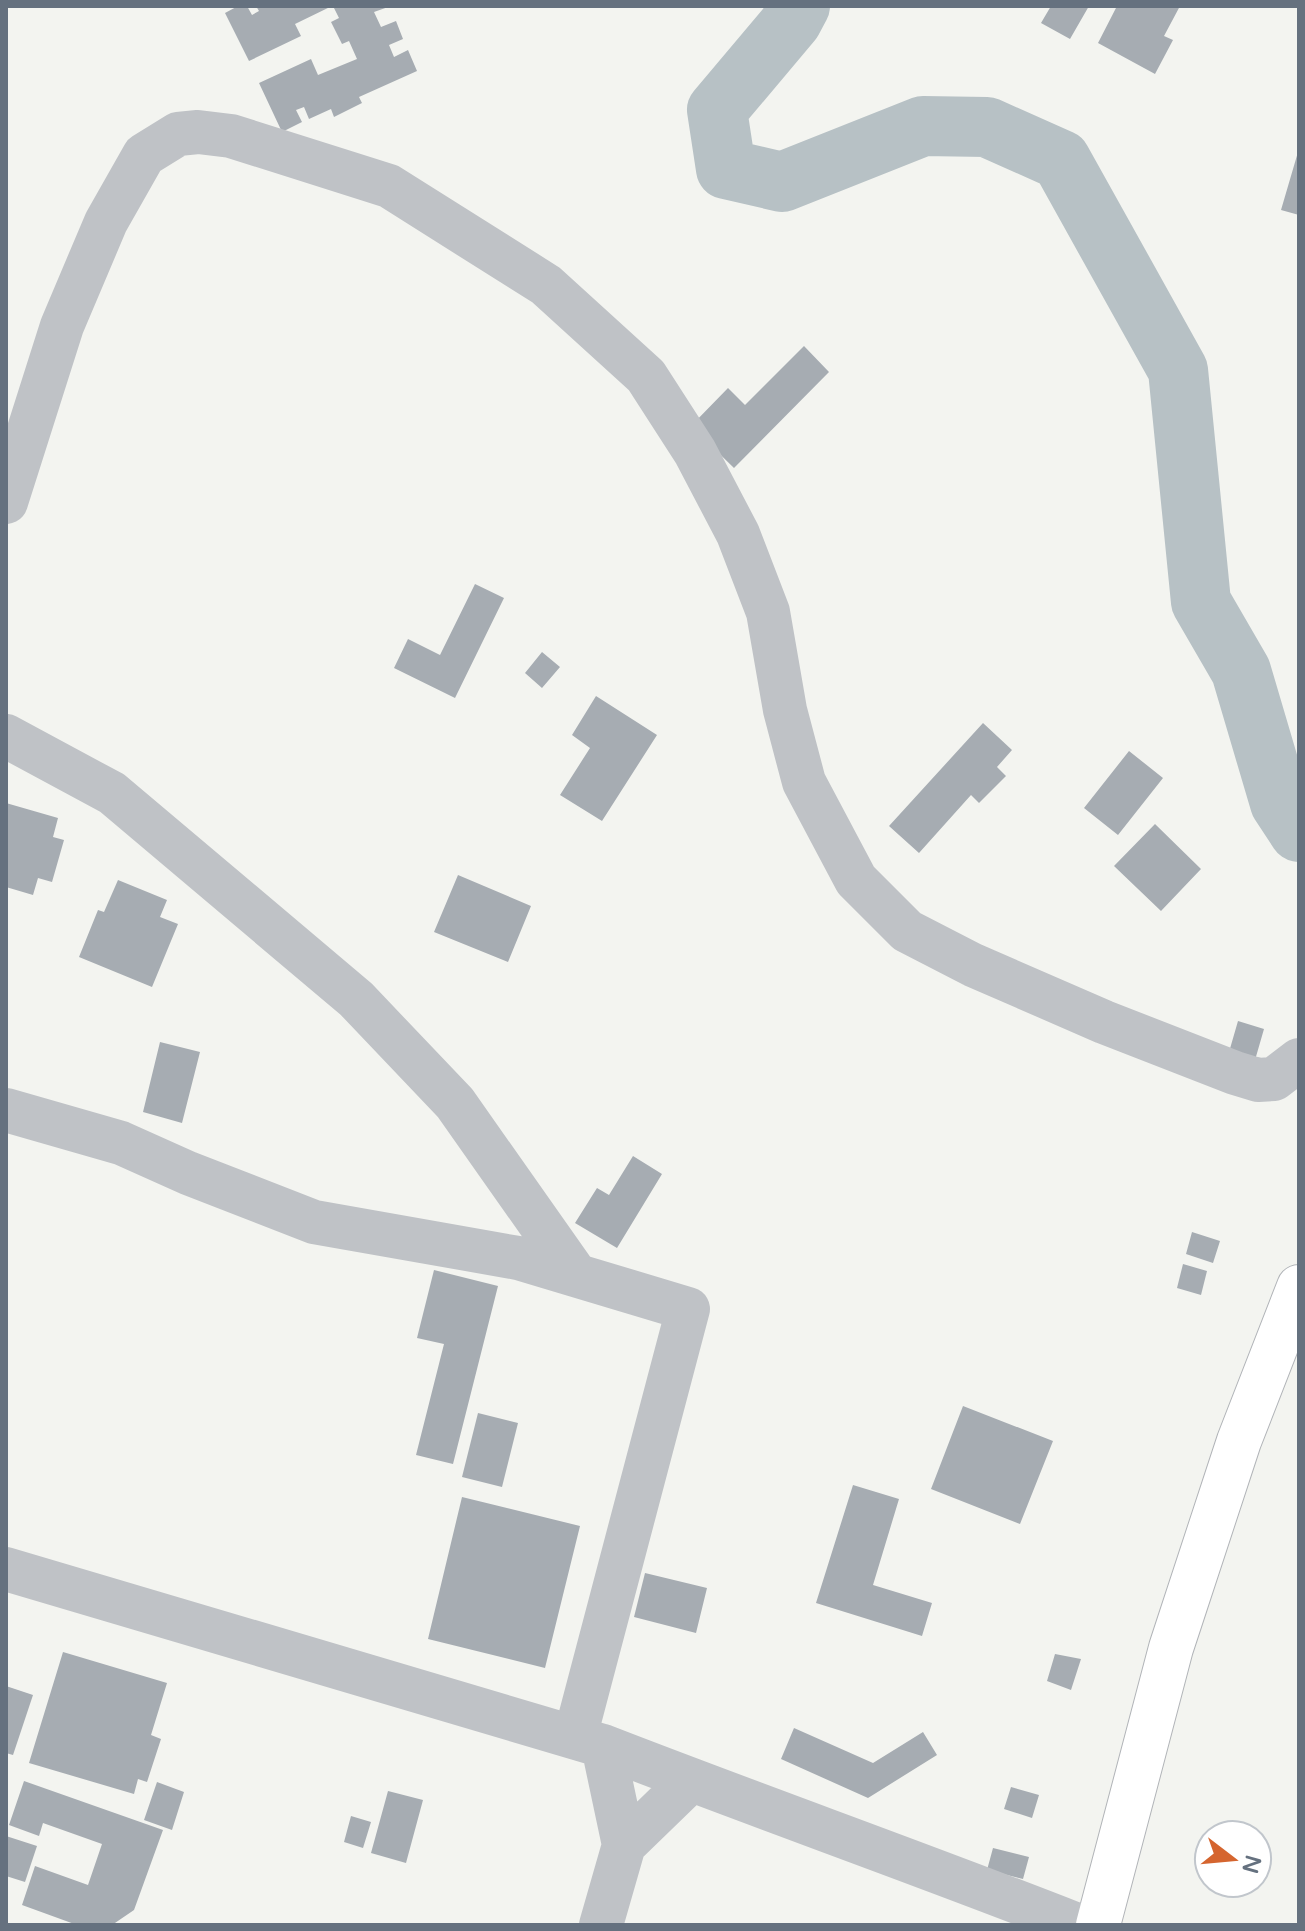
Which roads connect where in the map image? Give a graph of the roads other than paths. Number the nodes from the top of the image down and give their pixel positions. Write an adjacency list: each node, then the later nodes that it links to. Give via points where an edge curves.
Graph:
1 (6, 502): 3 (street, via 62,326 106,222 144,155 178,134 231,136 389,186 546,285 646,376 695,452 738,534 768,612 804,782 856,880 907,931 1104,1022 1235,1073 1274,1079)
2 (6, 736): 5 (street, via 112,793 356,999 455,1103)
3 (1299, 1060)
4 (6, 1110): 5 (street, via 121,1143 314,1222 518,1258)
5 (576, 1275): 8 (street, via 688,1309)
6 (1299, 1287): 13 (main road, via 1239,1441 1171,1648)
7 (6, 1569): 8 (street)
8 (589, 1742): 9 (street); 10 (street)
9 (690, 1781): 10 (street); 12 (street)
10 (624, 1845): 11 (street)
11 (601, 1925)
12 (1077, 1925)
13 (1098, 1925)

